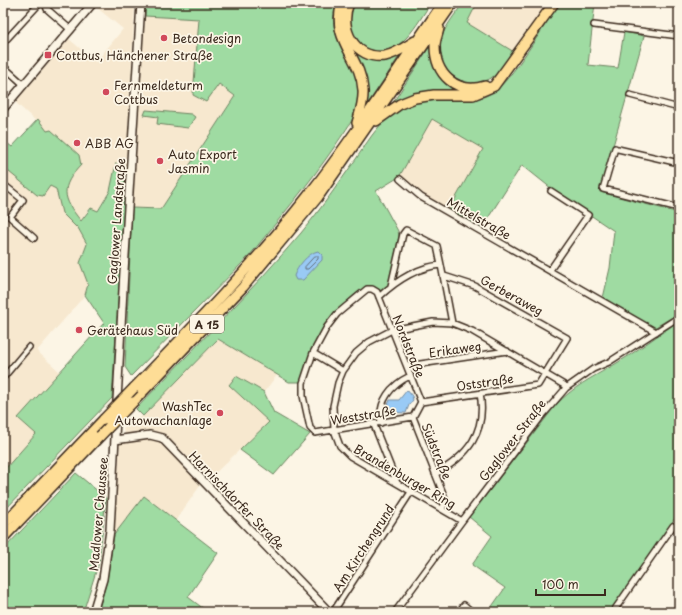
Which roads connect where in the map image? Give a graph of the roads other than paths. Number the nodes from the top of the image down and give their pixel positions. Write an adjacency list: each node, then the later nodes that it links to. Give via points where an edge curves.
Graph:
1 (40, 3): 15 (street)
2 (45, 3): 12 (street, via 47,9)
3 (94, 3): 12 (main road)
4 (141, 3): 54 (main road, Gaglower Landstraße)
5 (342, 3): 23 (highway, via 338,19 340,34 358,70 364,90 363,104)
6 (349, 3): 14 (highway, via 345,16 349,37 357,47 369,55 390,55)
7 (443, 3): 14 (highway, A 15)
8 (454, 3): 10 (highway, A 15)
9 (554, 3): 17 (highway)
10 (442, 20): 17 (highway, via 435,45 437,63 446,78 460,86 474,88 492,82); 22 (highway, A 15)
11 (594, 25): 13 (street)
12 (71, 30): 18 (main road)
13 (679, 36)
14 (419, 38): 23 (highway, A 15)
15 (3, 43)
16 (3, 66): 18 (street)
17 (506, 72): 22 (highway, via 487,91 415,98 394,108)
18 (23, 84): 21 (main road)
19 (630, 95): 20 (street)
20 (679, 108)
21 (3, 109)
22 (369, 127): 62 (highway, A 15, bridge, via 318,198 243,286)
23 (353, 133): 60 (highway, A 15, bridge, via 308,196 270,243 186,335)
24 (679, 163): 28 (street, via 617,149 603,189)
25 (400, 180): 31 (street, Mittelstraße, via 422,197)
26 (3, 184): 29 (street, via 23,200 10,217)
27 (551, 190): 31 (street, via 588,215)
28 (679, 208)
29 (34, 238)
30 (441, 265): 32 (street); 33 (street, via 413,274); 33 (street, via 437,246 406,230)
31 (550, 270): 38 (street, Mittelstraße)
32 (444, 276): 36 (street); 44 (street, Gerberaweg, via 475,286 567,338)
33 (391, 286): 34 (street)
34 (379, 297): 37 (street, Nordstraße); 41 (street, via 374,290 367,289 337,314)
35 (679, 317): 38 (street, Gaglower Straße)
36 (452, 323): 37 (street, Brandenburger Ring, via 433,322); 40 (street, Brandenburger Ring)
37 (392, 330): 42 (street, Nordstraße); 43 (street, Brandenburger Ring, via 366,345)
38 (656, 332): 47 (street, Gaglower Straße)
39 (29, 347): 46 (street)
40 (507, 351): 42 (street, Erikaweg); 44 (street, Brandenburger Ring)
41 (313, 353): 43 (street); 53 (street, Weststraße, via 303,383 310,428 316,433)
42 (407, 366): 45 (street, Nordstraße)
43 (343, 371): 53 (street, Brandenburger Ring, via 334,397)
44 (546, 374): 47 (street, Brandenburger Ring); 48 (street, Oststraße, via 538,385)
45 (410, 376): 49 (street, Nordstraße); 51 (street, via 389,392 382,407)
46 (3, 378)
47 (566, 388): 59 (street, Gaglower Straße, via 541,416)
48 (480, 393): 49 (street, Oststraße); 55 (street, via 481,420 476,436 463,456)
49 (421, 402): 50 (street, Südstraße)
50 (413, 417): 51 (street, Weststraße); 55 (street, Südstraße)
51 (381, 423): 52 (street, Weststraße)
52 (374, 425): 53 (street, Weststraße); 56 (street)
53 (334, 430): 56 (street, Brandenburger Ring, via 344,451)
54 (115, 440): 63 (main road, Madlower Chaussee, via 110,530 103,579); 64 (main road, Harnischdorfer Straße, via 146,436 162,438)
55 (435, 474): 58 (street, Südstraße, via 446,501)
56 (397, 483): 58 (street, Brandenburger Ring)
57 (409, 495): 65 (street, Am Kirchengrund)
58 (442, 509): 59 (street, Brandenburger Ring)
59 (462, 521): 66 (street, Gaglower Straße)
60 (3, 524)
61 (673, 526): 69 (street)
62 (3, 538)
63 (93, 612)
64 (329, 612)
65 (333, 612)
66 (395, 612)
67 (459, 612): 68 (street, via 464,605)
68 (472, 612)
69 (614, 612)

